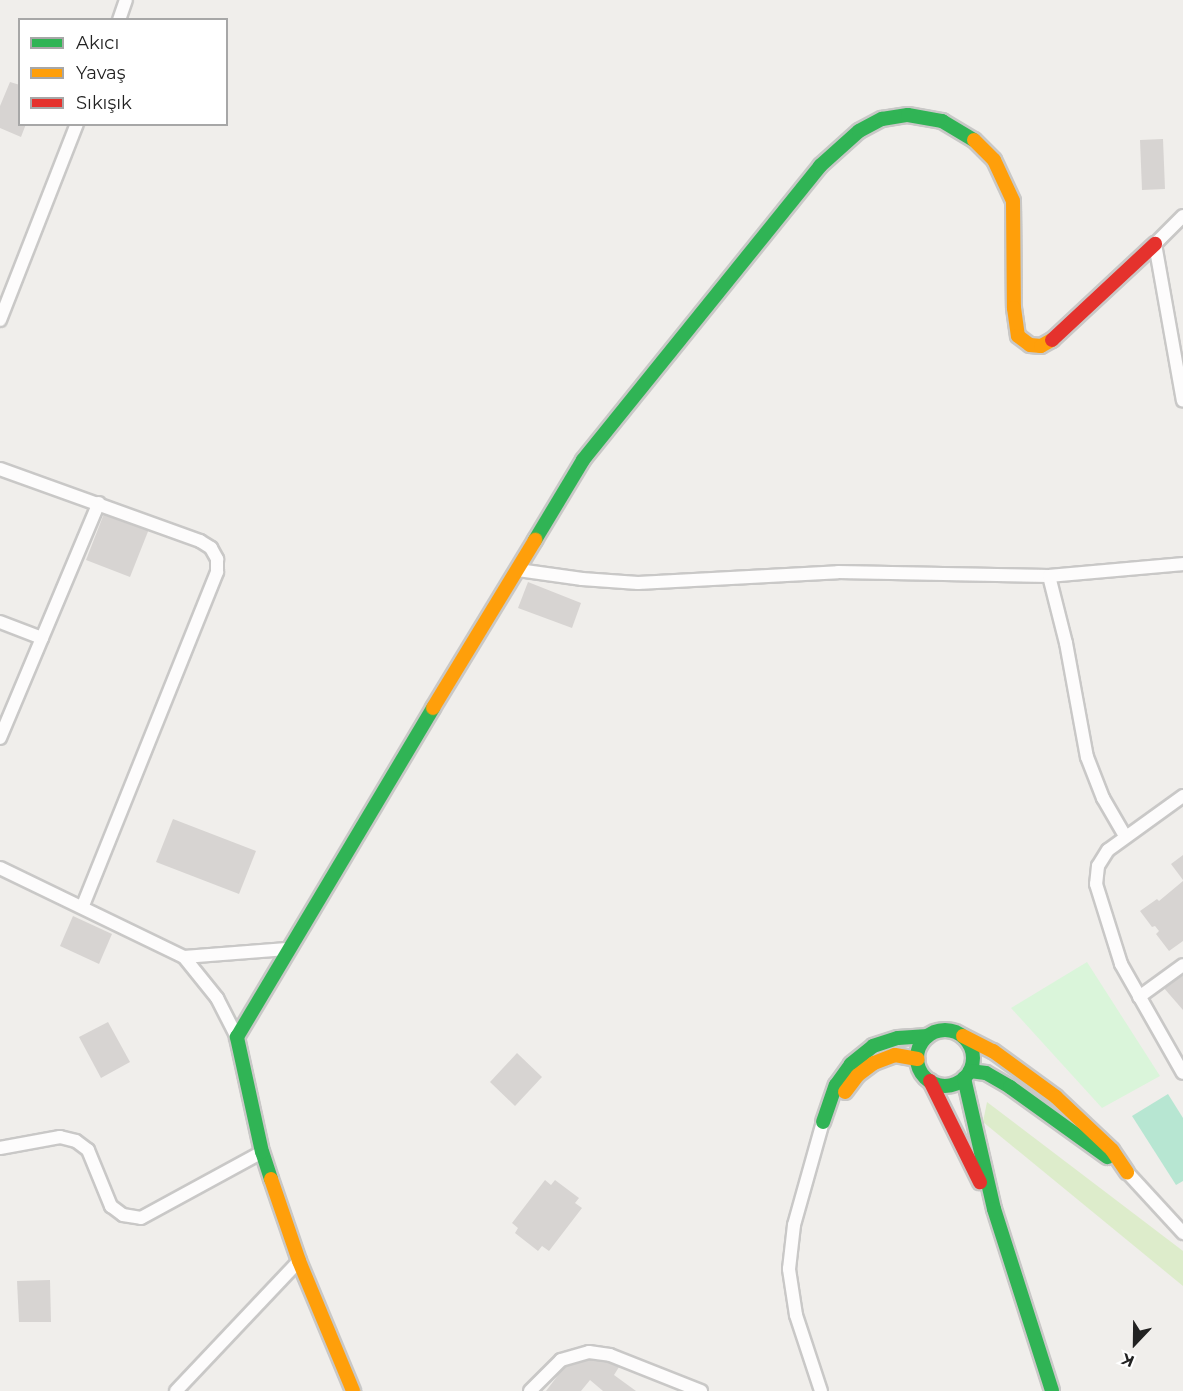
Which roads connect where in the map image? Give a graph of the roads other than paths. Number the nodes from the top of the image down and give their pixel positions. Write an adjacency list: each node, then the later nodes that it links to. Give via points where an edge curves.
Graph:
1 (126, 0): 2 (street)
2 (120, 18)
3 (76, 126): 6 (street)
4 (1183, 216): 5 (street)
5 (1155, 244): 7 (street); 11 (street, via 1051,341 1041,346 1030,345 1018,336 1014,308 1013,201 993,160 975,140 942,121 908,115 870,124 820,166 603,433 568,483)
6 (1, 315)
7 (1183, 401)
8 (0, 469): 9 (street)
9 (99, 503): 14 (street); 19 (street, via 206,544 215,553 218,565)
10 (1183, 564): 12 (street)
11 (518, 570): 12 (street, via 638,583 838,572); 20 (street)
12 (1049, 576): 17 (street, via 1088,757 1103,798)
13 (0, 622): 14 (street)
14 (42, 638): 15 (street)
15 (0, 738)
16 (1183, 796): 17 (street)
17 (1125, 836): 23 (street, via 1102,857 1096,884 1121,964)
18 (0, 868): 19 (street)
19 (82, 907): 21 (street)
20 (287, 949): 21 (street); 26 (street)
21 (184, 957): 26 (street, via 217,998)
22 (1183, 965): 23 (street)
23 (1139, 998): 28 (street)
24 (928, 1036): 25 (street, via 945,1030); 27 (street, via 918,1050); 31 (street, via 898,1038 873,1046 851,1064 836,1085)
25 (963, 1036): 29 (street, via 972,1052); 34 (street, via 993,1051 1056,1097 1112,1150)
26 (237, 1038): 33 (street)
27 (918, 1059): 30 (street, via 919,1068); 31 (street, via 895,1055 874,1063 858,1075)
28 (1183, 1073)
29 (967, 1074): 30 (street, via 947,1085); 34 (street, via 986,1073 1010,1087); 35 (street)
30 (930, 1081): 35 (street)
31 (823, 1122): 42 (street, via 794,1225 789,1269 796,1315)
32 (0, 1148): 33 (street, via 60,1137 76,1141 88,1150 111,1206 123,1215 141,1218)
33 (262, 1152): 37 (street)
34 (1127, 1172): 36 (street)
35 (994, 1209): 43 (street)
36 (1183, 1233)
37 (299, 1261): 38 (street); 39 (street)
38 (178, 1390)
39 (353, 1391)
40 (530, 1391): 41 (street, via 561,1360 589,1352 610,1355)
41 (700, 1391)
42 (821, 1391)
43 (1052, 1391)

